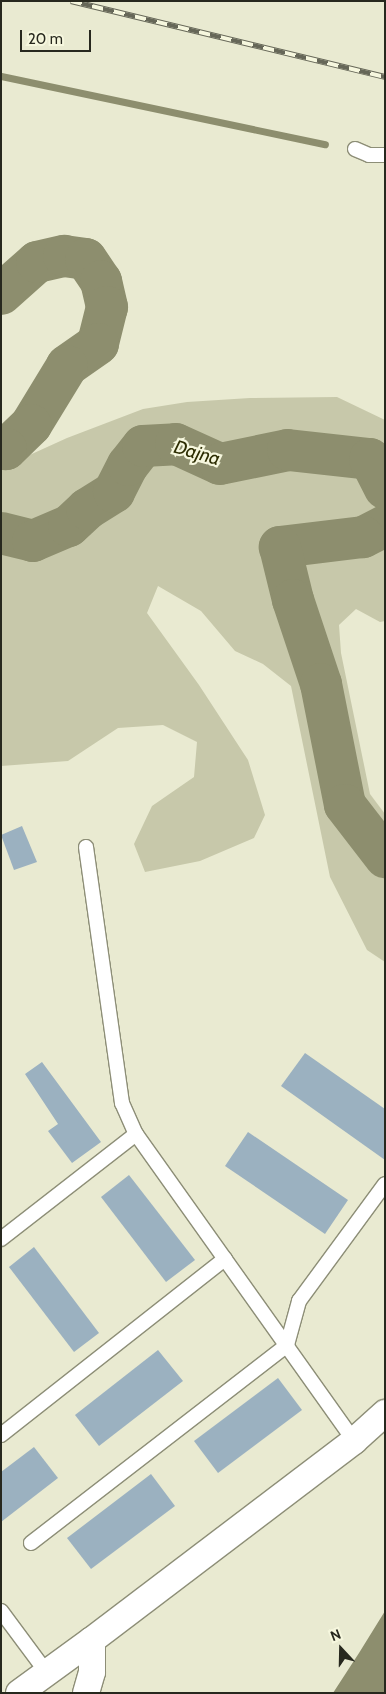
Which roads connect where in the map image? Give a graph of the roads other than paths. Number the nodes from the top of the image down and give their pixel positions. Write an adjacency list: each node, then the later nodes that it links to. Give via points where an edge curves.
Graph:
1 (355, 149): 2 (lane, via 369,155)
2 (385, 155)
3 (86, 847): 4 (lane, via 122,1103)
4 (136, 1134): 6 (lane); 7 (lane)
5 (385, 1184): 8 (lane, via 299,1301)
6 (1, 1239)
7 (225, 1259): 8 (lane); 10 (lane)
8 (287, 1345): 11 (lane); 12 (lane)
9 (385, 1413): 11 (street)
10 (1, 1435)
11 (354, 1441): 14 (street)
12 (31, 1544)
13 (1, 1611): 15 (lane)
14 (92, 1640): 15 (street); 17 (street, via 92,1672)
15 (47, 1672): 16 (street)
16 (19, 1693)
17 (86, 1693)

